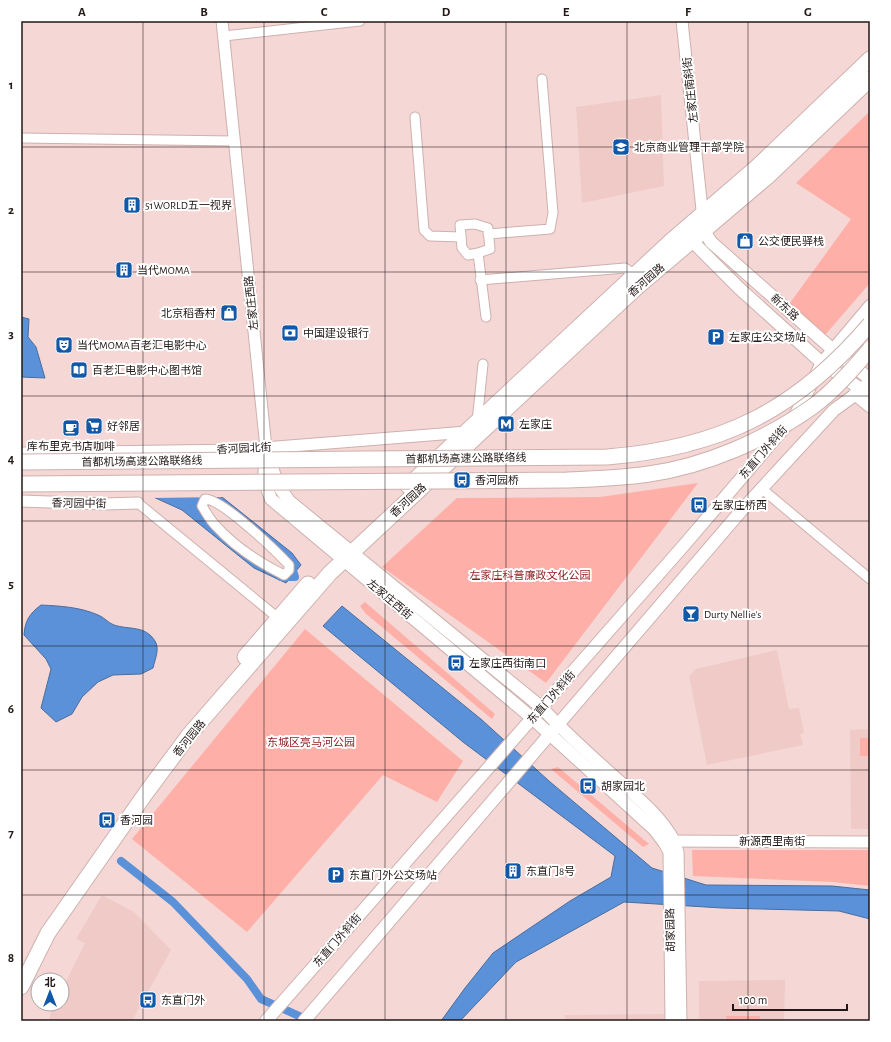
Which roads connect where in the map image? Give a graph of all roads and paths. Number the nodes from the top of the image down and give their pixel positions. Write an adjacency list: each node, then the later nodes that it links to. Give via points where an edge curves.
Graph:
1 (222, 21): 4 (street, 左家庄西路)
2 (360, 21): 4 (street)
3 (682, 21): 11 (street, 左家庄南斜街)
4 (224, 36): 10 (street, 左家庄西路)
5 (870, 59): 11 (highway, 香河园路, via 757,167)
6 (542, 79): 13 (street, via 553,213 550,229)
7 (870, 79): 12 (highway, 香河园路, via 767,177)
8 (415, 117): 15 (street, via 424,230 430,236)
9 (21, 138): 10 (street)
10 (234, 141): 29 (street, 左家庄西路)
11 (703, 213): 12 (street, 左家庄南斜街); 14 (highway, 香河园路)
12 (704, 231): 14 (highway, 香河园路); 22 (main road, 新东路, via 711,242)
13 (488, 234): 15 (street, via 488,228 475,224 460,225); 16 (street, via 490,249)
14 (687, 236): 17 (highway, 香河园路); 24 (main road, 新东路, via 739,288); 37 (highway, 香河园路, via 636,288 493,422)
15 (461, 237): 16 (street, via 462,248 468,255)
16 (478, 252): 18 (street)
17 (635, 275): 18 (street, via 625,268); 28 (highway, 香河园路)
18 (480, 280): 20 (street)
19 (870, 306): 22 (main road, 东直门外斜街)
20 (486, 317)
21 (870, 324): 31 (highway, 首都机场高速公路联络线, bridge, via 832,365 781,405 744,425 672,448 643,454 607,457)
22 (832, 349): 24 (main road, 东直门外斜街); 26 (main road, 新东路)
23 (870, 349): 32 (highway, 首都机场高速公路联络线, bridge, via 840,382 812,407 775,429 708,460 651,474 567,480)
24 (822, 363): 26 (main road, 新东路); 40 (main road, 东直门外斜街, via 796,414)
25 (483, 364): 28 (street)
26 (866, 387): 27 (street); 33 (main road, 东直门外斜街, via 834,410)
27 (870, 407)
28 (472, 427): 29 (street, 香河园北街); 37 (highway, 香河园路)
29 (266, 448): 30 (street, 香河园北街); 37 (main road, 左家庄西路, via 278,484 289,501)
30 (21, 453)
31 (21, 462)
32 (21, 484)
33 (762, 489): 38 (street); 42 (main road, 东直门外斜街)
34 (21, 501): 35 (street, 香河园中街)
35 (138, 503): 39 (street)
36 (202, 506): 36 (street, via 215,526 226,536 271,569 284,575 289,570 289,565 272,547 229,512 210,499 205,499)
37 (343, 552): 39 (highway, 香河园路); 40 (main road, 左家庄西街); 41 (main road, 左家庄西街)
38 (870, 579)
39 (286, 614): 47 (highway, 香河园路, via 182,729 61,898); 48 (highway, 香河园路, via 146,793 48,933)
40 (541, 707): 41 (main road, 东直门外斜街); 42 (main road, 左家庄西街)
41 (532, 718): 43 (main road, 左家庄西街); 49 (main road, 东直门外斜街)
42 (558, 725): 43 (main road, 东直门外斜街); 45 (main road, via 668,829)
43 (549, 735): 45 (main road); 50 (main road, 东直门外斜街)
44 (870, 842): 45 (street, 新源西里南街)
45 (671, 846): 46 (street, 胡家园路)
46 (675, 914): 51 (street, 胡家园路); 52 (street, 胡家园路)
47 (21, 964)
48 (21, 987)
49 (269, 1017)
50 (304, 1021)
51 (672, 1021)
52 (681, 1021)

